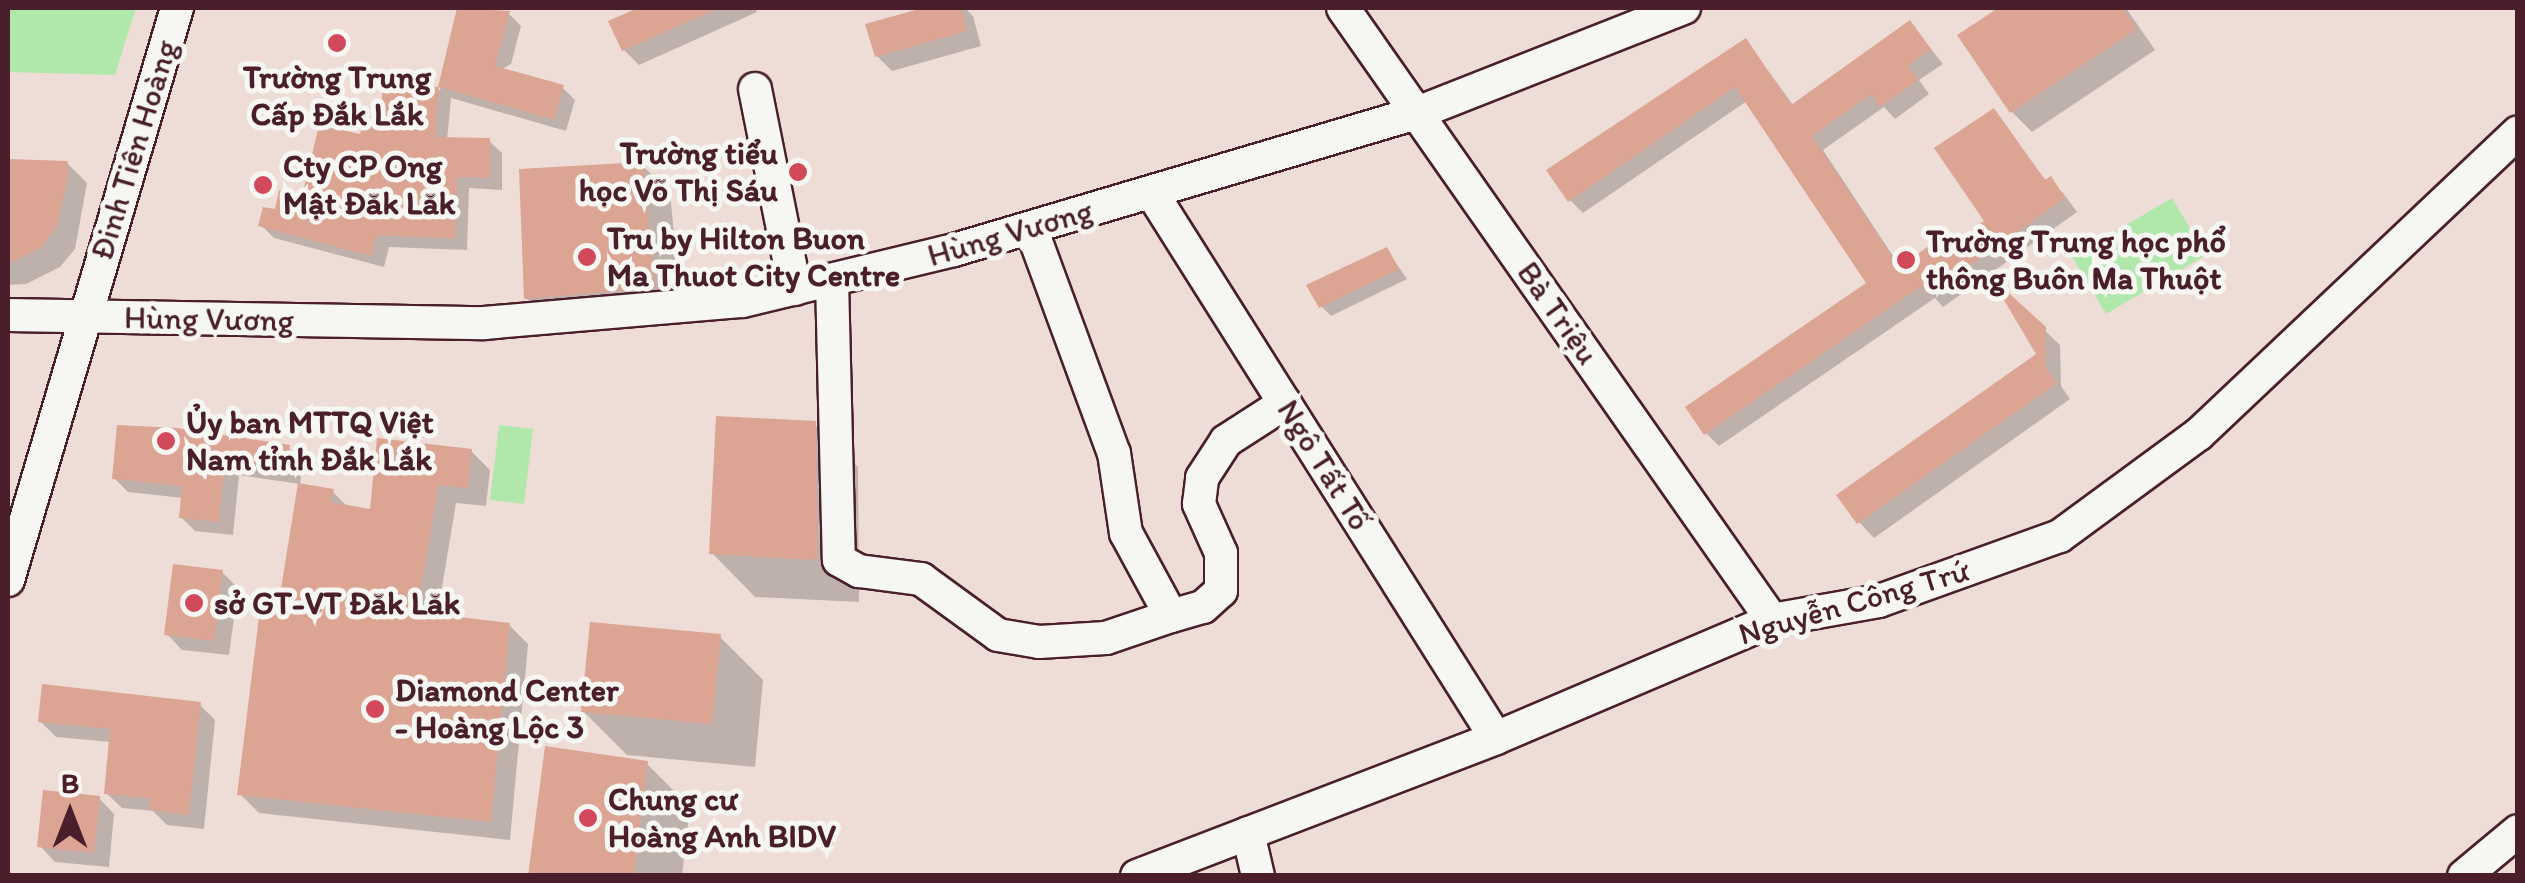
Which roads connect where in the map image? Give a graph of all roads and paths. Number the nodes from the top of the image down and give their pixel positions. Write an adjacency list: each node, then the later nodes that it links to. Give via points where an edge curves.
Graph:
1 (177, 8): 12 (street, Đinh Tiên Hoàng)
2 (1343, 8): 5 (street, Bà Triệu)
3 (1684, 8): 5 (street, Hùng Vương)
4 (755, 89): 10 (street)
5 (1417, 113): 7 (street, Hùng Vương); 16 (street, Bà Triệu)
6 (2518, 132): 16 (street, Nguyễn Công Trứ, via 2199,434 2060,536 1879,600)
7 (1152, 193): 8 (street, Hùng Vương); 13 (street, Ngô Tất Tố)
8 (1031, 228): 9 (street, Hùng Vương); 15 (street, via 1114,453 1126,533)
9 (832, 280): 10 (street, Hùng Vương); 15 (street, via 839,560 858,571 921,578 998,635 1039,642 1106,638)
10 (795, 289): 12 (street, Hùng Vương, via 743,301 484,324)
11 (8, 315): 12 (street, Hùng Vương)
12 (82, 318): 14 (street, Đinh Tiên Hoàng)
13 (1285, 403): 15 (street, via 1226,441 1202,478 1199,504 1221,552 1220,591 1203,607); 17 (street, Ngô Tất Tố)
14 (8, 580)
15 (1170, 616)
16 (1772, 620): 17 (street, Nguyễn Công Trứ)
17 (1496, 738): 18 (street, Nguyễn Công Trứ)
18 (1248, 833): 20 (street, Nguyễn Công Trứ); 21 (street)
19 (2508, 853): 22 (street)
20 (1137, 876)
21 (1258, 876)
22 (2464, 876)

